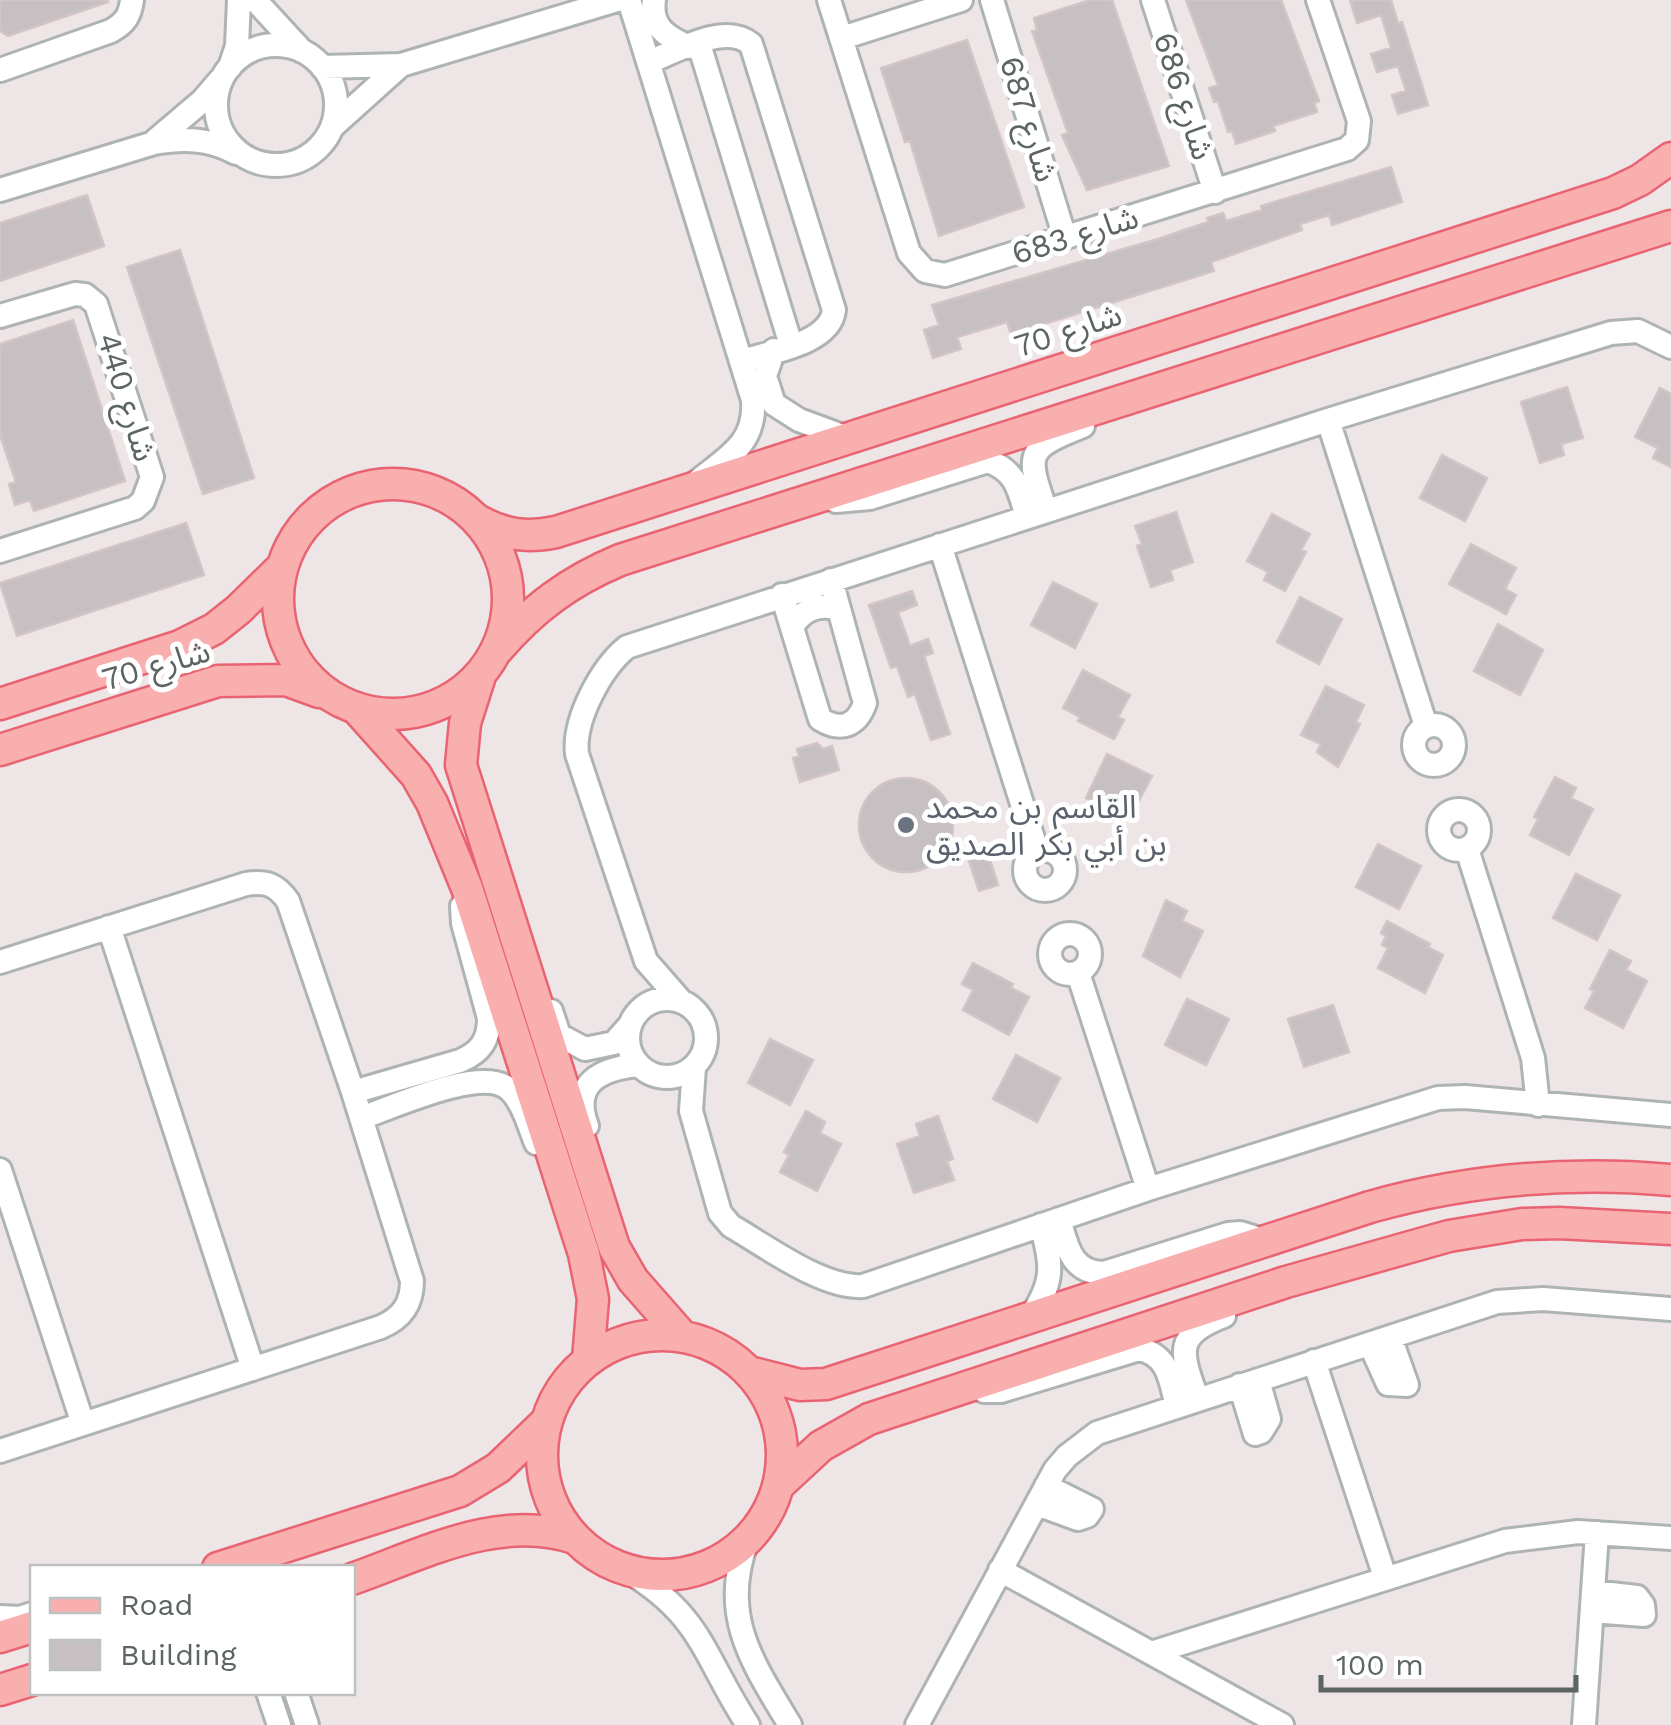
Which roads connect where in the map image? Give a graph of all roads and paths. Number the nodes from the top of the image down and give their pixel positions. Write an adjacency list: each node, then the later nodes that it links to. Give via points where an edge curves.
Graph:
1 (132, 0): 18 (street, via 123,24 111,31)
2 (239, 0): 19 (street, via 238,46)
3 (255, 0): 14 (street)
4 (617, 0): 16 (street)
5 (630, 0): 15 (street)
6 (654, 0): 13 (street, via 662,33)
7 (828, 0): 12 (street, شارع 683)
8 (961, 0): 12 (street)
9 (992, 0): 27 (street, شارع 687)
10 (1153, 0): 25 (street, شارع 686)
11 (1318, 0): 25 (street, شارع 683, via 1359,121 1357,140 1347,149)
12 (842, 38): 27 (street, شارع 683, via 908,254 925,271 945,276)
13 (694, 46): 15 (street); 30 (street); 30 (street, via 736,35 751,44 834,310 826,331)
14 (302, 52): 17 (street); 19 (street, via 287,46 255,49)
15 (649, 62): 31 (street)
16 (400, 65): 17 (street); 20 (street)
17 (322, 67): 20 (street, via 335,95)
18 (0, 70)
19 (227, 71): 21 (street); 22 (street, via 216,96 217,119 226,140)
20 (332, 127): 22 (street, via 313,152 284,165)
21 (154, 142): 22 (street, via 208,141); 24 (street)
22 (244, 156)
23 (1671, 158): 34 (main road, شارع 70, via 1613,192)
24 (2, 182)
25 (1215, 192): 27 (street, شارع 683)
26 (1671, 226): 32 (main road)
27 (1065, 238)
28 (0, 316): 40 (street, شارع 440, via 74,294 96,304 152,477 135,508)
29 (1671, 347): 33 (street, via 1621,330)
30 (782, 348): 31 (street); 34 (street, via 765,376 774,404)
31 (742, 361): 35 (street, via 753,400 748,436)
32 (1216, 370): 36 (main road); 37 (street, via 1046,441 1032,471)
33 (1328, 420): 37 (street); 49 (street)
34 (845, 437): 35 (main road, شارع 70)
35 (688, 489): 38 (main road, شارع 70, via 540,536 508,534)
36 (808, 500): 37 (street, via 870,498 988,462 1016,478); 46 (main road, via 584,575 522,621)
37 (1036, 514): 39 (street)
38 (479, 521): 41 (main road, via 452,499 419,486 366,486 320,510 296,536); 46 (main road, via 506,570 509,597 506,624)
39 (940, 544): 42 (street); 52 (street)
40 (0, 550)
41 (282, 568): 47 (main road, via 277,604 285,641 304,673); 48 (main road, شارع 70, via 238,610 180,646)
42 (831, 580): 43 (street); 44 (street)
43 (782, 595): 45 (street); 56 (street, via 627,647 580,716 576,754)
44 (839, 609): 45 (street, via 811,608); 45 (street, via 865,703 860,718 846,726 820,718)
45 (792, 627)
46 (489, 662): 47 (main road, via 454,697 424,710 390,714); 55 (main road, via 465,723 461,765)
47 (344, 703): 50 (main road, شارع 70, via 286,680 218,681); 53 (main road, via 416,775)
48 (0, 704)
49 (1426, 726)
50 (0, 750)
51 (1467, 849): 65 (street, via 1533,1058)
52 (1037, 851)
53 (466, 888): 64 (street, via 463,922 488,1018 483,1046 460,1061); 70 (main road)
54 (109, 928): 57 (street); 64 (street, via 246,884 278,888); 84 (street)
55 (524, 961): 60 (street, via 541,980 567,1041 585,1049 604,1047); 73 (main road)
56 (646, 961): 59 (street); 60 (street)
57 (0, 962)
58 (1078, 973): 72 (street)
59 (681, 1001): 60 (street, via 660,999); 62 (street, via 699,1014 707,1036)
60 (635, 1017): 61 (street, via 628,1047)
61 (638, 1065): 63 (street); 73 (street, via 601,1073 582,1101 601,1168)
62 (694, 1067): 63 (street); 66 (street)
63 (660, 1077): 66 (street)
64 (353, 1092): 68 (street)
65 (1538, 1105): 67 (street); 72 (street, via 1438,1098)
66 (690, 1111): 74 (street, via 730,1226 846,1287)
67 (1671, 1115)
68 (361, 1118): 70 (street, via 466,1083 494,1082 516,1097); 84 (street, via 412,1281 408,1304 382,1328)
69 (0, 1170): 75 (street)
70 (554, 1170): 82 (main road, via 593,1299)
71 (1671, 1180): 77 (main road, via 1508,1179 1404,1197)
72 (1148, 1189): 74 (street)
73 (597, 1196): 81 (main road, via 633,1280)
74 (1050, 1222): 77 (street, via 1076,1264 1092,1273 1228,1234); 80 (street, via 1048,1287)
75 (8, 1223): 89 (street)
76 (1671, 1228): 78 (main road, via 1558,1222 1485,1229)
77 (1266, 1240): 80 (main road)
78 (1286, 1282): 86 (main road); 87 (street, via 1265,1299 1192,1331 1184,1352)
79 (1671, 1309): 83 (street, via 1513,1299)
80 (1030, 1318): 85 (main road, via 826,1384)
81 (683, 1337): 82 (main road, via 643,1336); 85 (main road, via 708,1344)
82 (588, 1360): 88 (main road)
83 (1314, 1362): 87 (street); 100 (street)
84 (253, 1369): 89 (street)
85 (749, 1372): 91 (main road, via 779,1424)
86 (964, 1388): 87 (street, via 1002,1391 1139,1349 1162,1359); 91 (main road, via 844,1431)
87 (1187, 1402): 98 (street, via 1097,1433 1067,1456)
88 (546, 1420): 93 (main road, via 545,1483); 96 (main road, via 506,1460 460,1491)
89 (83, 1424): 90 (street)
90 (0, 1451)
91 (780, 1484): 95 (main road)
92 (1597, 1532): 94 (street); 100 (street, via 1506,1540); 116 (street)
93 (574, 1538): 97 (main road); 99 (main road, via 536,1528 495,1531)
94 (1671, 1538)
95 (748, 1541): 97 (main road, via 690,1572); 113 (street, via 735,1584 739,1628)
96 (227, 1565)
97 (626, 1570): 112 (street, via 653,1586 696,1630)
98 (1000, 1570): 105 (street); 114 (street)
99 (355, 1577)
100 (1384, 1577): 105 (street)
101 (30, 1615): 102 (street)
102 (0, 1616)
103 (30, 1628): 104 (main road)
104 (0, 1637)
105 (1152, 1653): 115 (street)
106 (30, 1681): 107 (main road)
107 (0, 1690)
108 (269, 1695): 110 (street)
109 (297, 1695): 111 (street)
110 (279, 1725)
111 (307, 1725)
112 (748, 1725)
113 (790, 1725)
114 (917, 1725)
115 (1282, 1725)
116 (1584, 1725)

